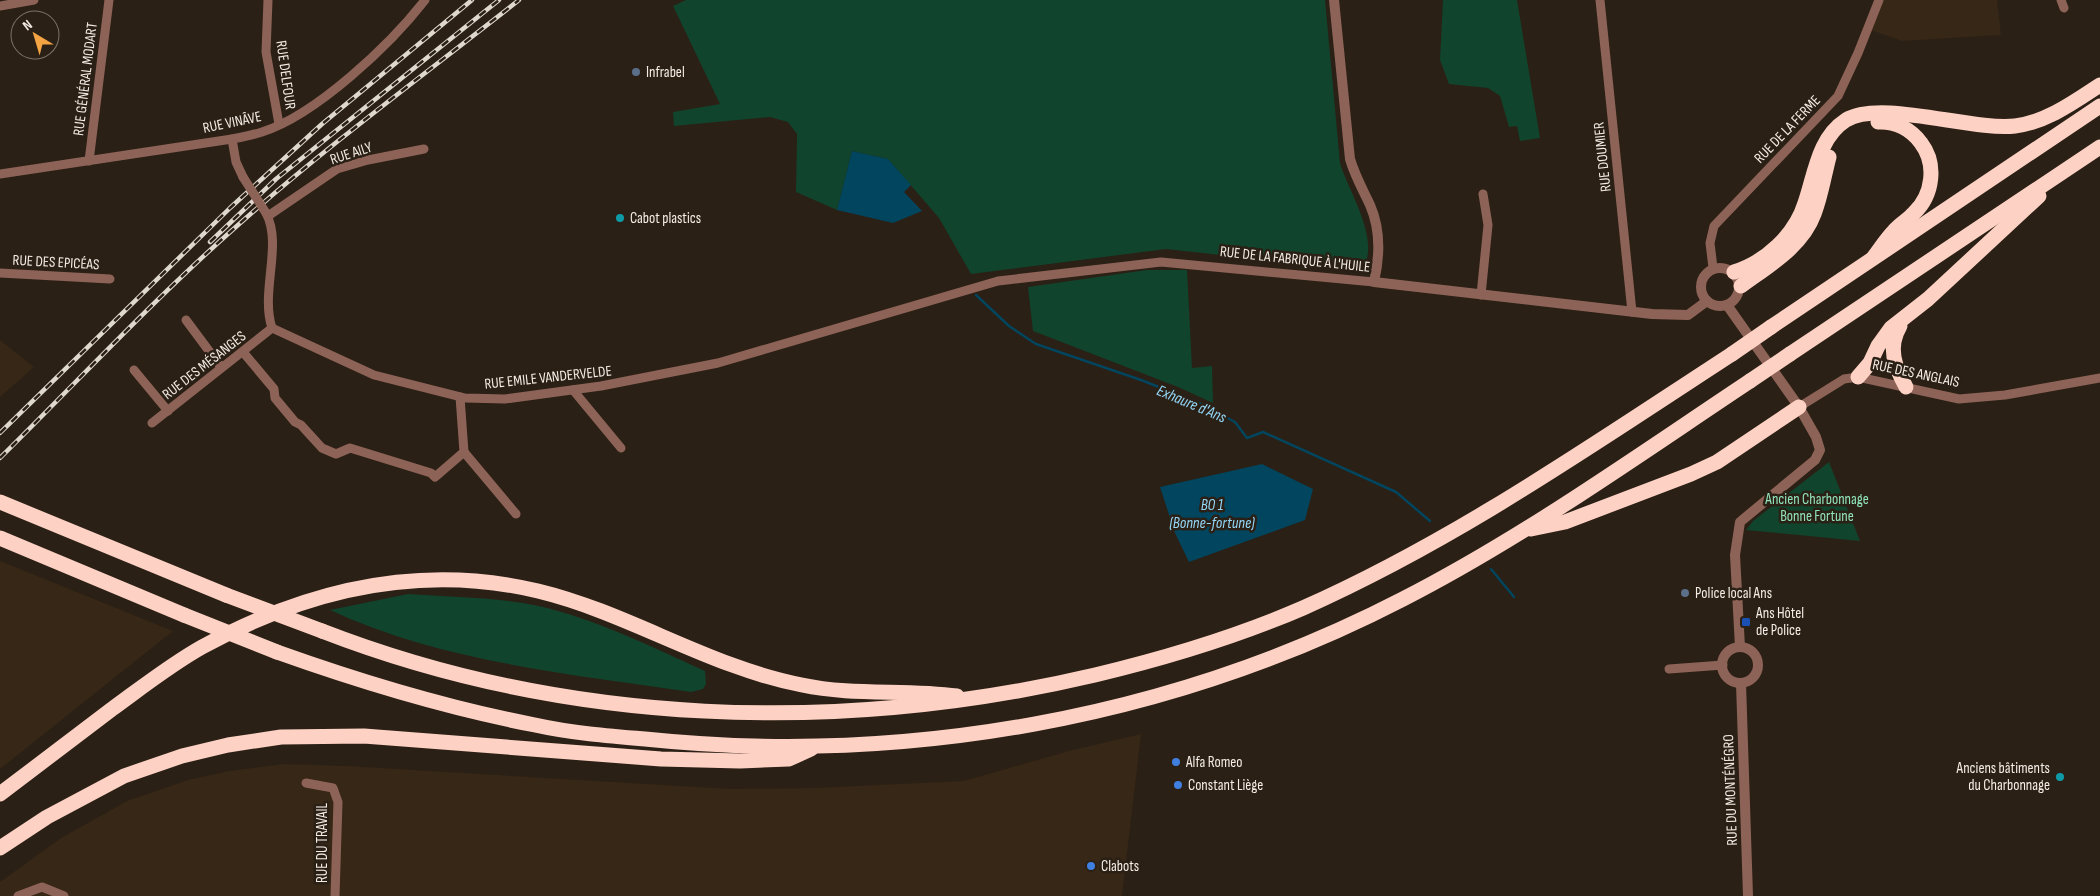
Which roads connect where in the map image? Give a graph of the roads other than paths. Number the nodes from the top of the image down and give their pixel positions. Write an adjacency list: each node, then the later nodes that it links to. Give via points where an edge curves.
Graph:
1 (34, 0): 8 (street)
2 (109, 0): 15 (street, RUE GÉNÉRAL MODART)
3 (268, 0): 11 (street, RUE DELFOUR, via 266,52)
4 (425, 0): 11 (street, RUE VINÂVE, via 397,32 330,93)
5 (1334, 0): 25 (street, via 1350,159 1356,180 1374,216 1379,237)
6 (1600, 0): 29 (street, RUE DOUMIER)
7 (1878, 0): 21 (street, RUE DE LA FERME, via 1838,96 1714,226 1710,243)
8 (0, 6)
9 (2100, 85): 24 (highway, via 2054,114 2016,126 1901,114 1861,115 1847,120 1827,137 1804,206 1786,237)
10 (2100, 106): 20 (highway)
11 (279, 124): 12 (street, RUE VINÂVE, via 263,132)
12 (232, 139): 15 (street, RUE VINÂVE); 19 (street, bridge, via 236,162)
13 (2100, 147): 16 (highway)
14 (424, 149): 19 (street, RUE AILY, via 337,169)
15 (89, 161): 17 (street, RUE VINÂVE)
16 (2061, 173): 31 (highway); 49 (highway, bridge)
17 (0, 174)
18 (1483, 194): 26 (street, via 1488,225)
19 (267, 214): 33 (street, via 272,230 269,292)
20 (1873, 258): 24 (highway, via 1894,231 1916,212 1925,200 1931,181 1927,151 1920,141 1900,126 1887,122 1856,126 1842,135 1830,153 1815,214 1798,242); 55 (highway, bridge, via 1496,507 1426,547 1301,608 1230,636 1137,665)
21 (1713, 268): 24 (street, via 1722,267); 27 (street, via 1703,277 1701,284)
22 (0, 273): 23 (street, RUE DES EPICÉAS)
23 (110, 279)
24 (1737, 279): 28 (street, via 1737,297)
25 (1374, 282): 26 (street, RUE DE LA FABRIQUE À L'HUILE); 30 (street, RUE DE LA FABRIQUE À L'HUILE, via 1161,262 998,281)
26 (1481, 295): 29 (street, RUE DE LA FABRIQUE À L'HUILE)
27 (1707, 301): 28 (street); 29 (street, RUE DE LA FABRIQUE À L'HUILE, via 1688,315)
28 (1726, 305): 42 (street)
29 (1632, 312)
30 (880, 315): 40 (street, RUE EMILE VANDERVELDE, via 718,363)
31 (1904, 318): 37 (highway, via 1891,328 1870,364); 39 (highway, via 1892,347 1895,367)
32 (186, 320): 35 (street)
33 (272, 328): 34 (street, RUE DES MÉSANGES); 41 (street, RUE EMILE VANDERVELDE, via 374,375)
34 (244, 352): 35 (street, RUE DES MÉSANGES); 46 (street, via 295,422 322,448 336,454 350,448 431,472 435,477)
35 (221, 367): 43 (street, RUE DES MÉSANGES)
36 (134, 370): 43 (street)
37 (1858, 377): 39 (street, RUE DES ANGLAIS); 42 (street, RUE DES ANGLAIS, via 1844,379)
38 (2100, 378): 39 (street, RUE DES ANGLAIS, via 1959,399)
39 (1906, 387)
40 (573, 390): 41 (street, RUE EMILE VANDERVELDE, via 505,399); 45 (street)
41 (460, 397): 46 (street)
42 (1798, 408): 49 (highway, via 1717,462 1691,474 1565,522); 51 (street, via 1816,436 1820,450 1815,460 1740,522 1736,555)
43 (168, 411): 44 (street, RUE DES MÉSANGES)
44 (152, 423)
45 (621, 448)
46 (464, 452): 48 (street)
47 (6, 504): 55 (highway, bridge, via 226,595 355,644 519,688 677,710 758,713 833,713)
48 (516, 514)
49 (1520, 532): 56 (highway, via 1393,604 1325,635 1191,685 1052,721 957,738)
50 (0, 538): 56 (highway, bridge, via 277,652 379,686 456,707 539,726 691,744)
51 (1740, 647): 52 (street, via 1724,656); 54 (street, via 1752,652 1758,662 1752,678)
52 (1723, 666): 53 (street); 54 (street, via 1728,678)
53 (1669, 669)
54 (1741, 682): 63 (street, RUE DU MONTÉNÉGRO)
55 (976, 699): 58 (highway, via 934,693 863,693 801,685 728,664 613,616 538,591 470,581 399,582 360,587 308,600 254,621 200,648 157,676)
56 (817, 747): 59 (highway, via 789,759 740,761 364,736 281,737 182,756 124,776 47,817)
57 (306, 783): 62 (street, RUE DU TRAVAIL, via 333,788 338,802)
58 (0, 794)
59 (0, 848)
60 (18, 896): 61 (street, via 42,887)
61 (64, 896)
62 (335, 896)
63 (1748, 896)

